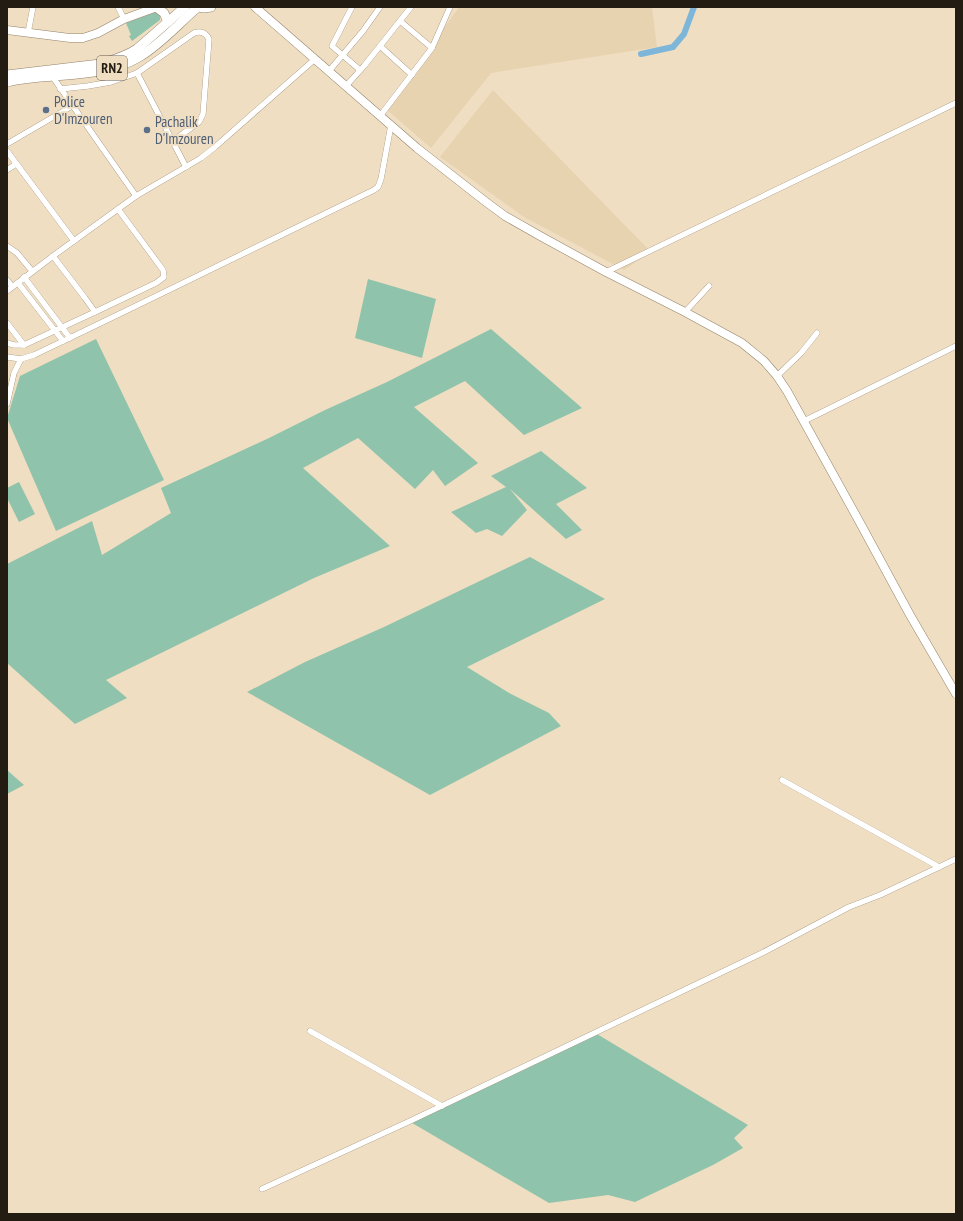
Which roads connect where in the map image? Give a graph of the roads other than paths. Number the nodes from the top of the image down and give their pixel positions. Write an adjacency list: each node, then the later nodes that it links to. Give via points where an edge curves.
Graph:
1 (34, 7): 16 (street)
2 (118, 7): 12 (street)
3 (156, 7): 12 (main road); 14 (highway, via 164,13)
4 (184, 7): 14 (highway, RN2)
5 (198, 7): 6 (highway, RN2); 26 (highway, RN2, via 148,51 131,61 97,71)
6 (211, 7)
7 (255, 7): 20 (main road)
8 (352, 7): 19 (street, via 332,46)
9 (380, 7): 19 (street)
10 (411, 7): 13 (street)
11 (450, 7): 18 (street)
12 (124, 19): 16 (main road, via 83,38)
13 (400, 21): 17 (street); 18 (street)
14 (168, 22): 24 (highway, RN2, via 137,49 114,60 100,64)
15 (7, 30): 16 (main road)
16 (28, 33)
17 (380, 46): 21 (street); 25 (street)
18 (432, 48): 25 (street)
19 (343, 56): 21 (street); 22 (street)
20 (315, 59): 22 (main road); 38 (street, via 215,147)
21 (360, 70): 28 (street)
22 (329, 71): 28 (main road)
23 (137, 73): 29 (street, via 111,82); 34 (street); 34 (street, via 194,33 207,35 209,39 203,114 199,122)
24 (7, 74)
25 (412, 75): 32 (street)
26 (52, 76): 27 (highway, RN2); 29 (street)
27 (7, 82)
28 (346, 86): 32 (main road)
29 (60, 89): 31 (street)
30 (956, 103): 46 (street)
31 (72, 106): 35 (street); 40 (street)
32 (380, 116): 33 (main road)
33 (391, 125): 46 (main road, via 432,161 505,216); 59 (street, via 381,179 374,190)
34 (173, 141): 38 (street)
35 (7, 144)
36 (7, 151): 37 (street)
37 (16, 164): 39 (street); 42 (street)
38 (186, 167): 40 (street)
39 (7, 170)
40 (136, 196): 41 (street)
41 (118, 209): 42 (street); 53 (street, via 163,270 164,277)
42 (74, 241): 44 (street)
43 (7, 246): 45 (street, via 17,253)
44 (52, 256): 45 (street); 53 (street)
45 (32, 271): 47 (street)
46 (606, 272): 54 (main road)
47 (24, 277): 49 (street); 56 (street)
48 (7, 280): 50 (street)
49 (18, 283): 50 (street); 57 (street)
50 (12, 286): 52 (street)
51 (709, 286): 54 (street)
52 (7, 291)
53 (95, 312): 56 (street)
54 (685, 312): 66 (main road, via 747,347)
55 (7, 323): 62 (street)
56 (63, 328): 57 (street); 59 (street)
57 (55, 331): 60 (street); 62 (street)
58 (817, 333): 66 (street)
59 (70, 338): 60 (street)
60 (63, 341): 65 (street)
61 (7, 343): 62 (street)
62 (24, 345)
63 (956, 346): 68 (street)
64 (7, 357): 65 (street)
65 (21, 359): 67 (street, via 14,373)
66 (777, 376): 68 (main road)
67 (7, 404)
68 (804, 421): 69 (main road)
69 (956, 694)
70 (782, 780): 72 (street)
71 (956, 859): 72 (street)
72 (939, 867): 74 (street, via 849,907 762,953)
73 (310, 1031): 74 (street)
74 (442, 1106): 75 (street)
75 (262, 1189)

